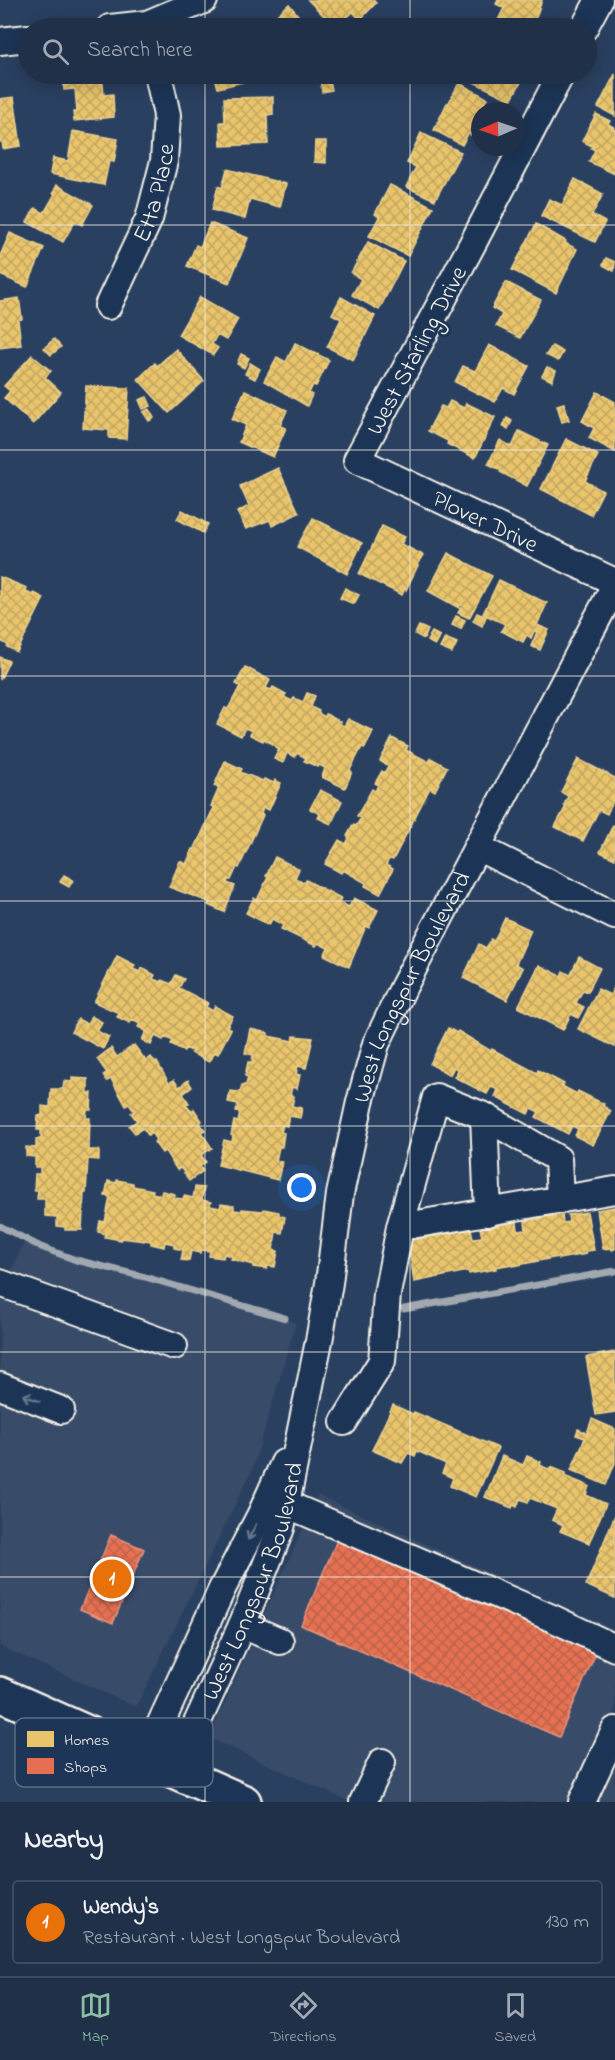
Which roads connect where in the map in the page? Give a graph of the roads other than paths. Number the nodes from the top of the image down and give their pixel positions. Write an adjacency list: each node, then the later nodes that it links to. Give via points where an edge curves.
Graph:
1 (204, 0): 3 (street)
2 (598, 0): 4 (street)
3 (165, 18)
4 (589, 18)
5 (18, 39): 6 (street)
6 (0, 41)
7 (160, 84): 9 (street, Etta Place, via 167,115 164,161 149,219)
8 (556, 84): 10 (street, West Starling Drive)
9 (108, 306)
10 (357, 460): 11 (street, Plover Drive)
11 (615, 584): 12 (street, West Longspur Boulevard)
12 (477, 848): 13 (street); 23 (street, West Longspur Boulevard, via 376,1044 340,1194 329,1283)
13 (615, 916)
14 (484, 1116): 16 (street, via 558,1159); 17 (street); 18 (street, via 436,1097)
15 (615, 1190): 16 (street)
16 (560, 1200): 17 (street)
17 (488, 1213): 18 (street)
18 (400, 1227): 24 (street, via 387,1294 382,1361)
19 (0, 1283): 20 (street)
20 (174, 1346)
21 (0, 1386): 22 (street, one-way to 21)
22 (61, 1410)
23 (302, 1422): 25 (street, West Longspur Boulevard); 31 (street, West Longspur Boulevard, one-way to 31)
24 (344, 1422)
25 (286, 1504): 26 (street, West Longspur Boulevard, via 281,1528); 28 (street)
26 (242, 1625): 27 (street); 32 (street, West Longspur Boulevard)
27 (280, 1641)
28 (615, 1648)
29 (0, 1694): 30 (main road)
30 (54, 1718)
31 (163, 1718)
32 (199, 1718)
33 (615, 1730): 38 (street)
34 (381, 1762): 37 (street)
35 (211, 1787): 36 (main road)
36 (244, 1802)
37 (363, 1802)
38 (582, 1802)

